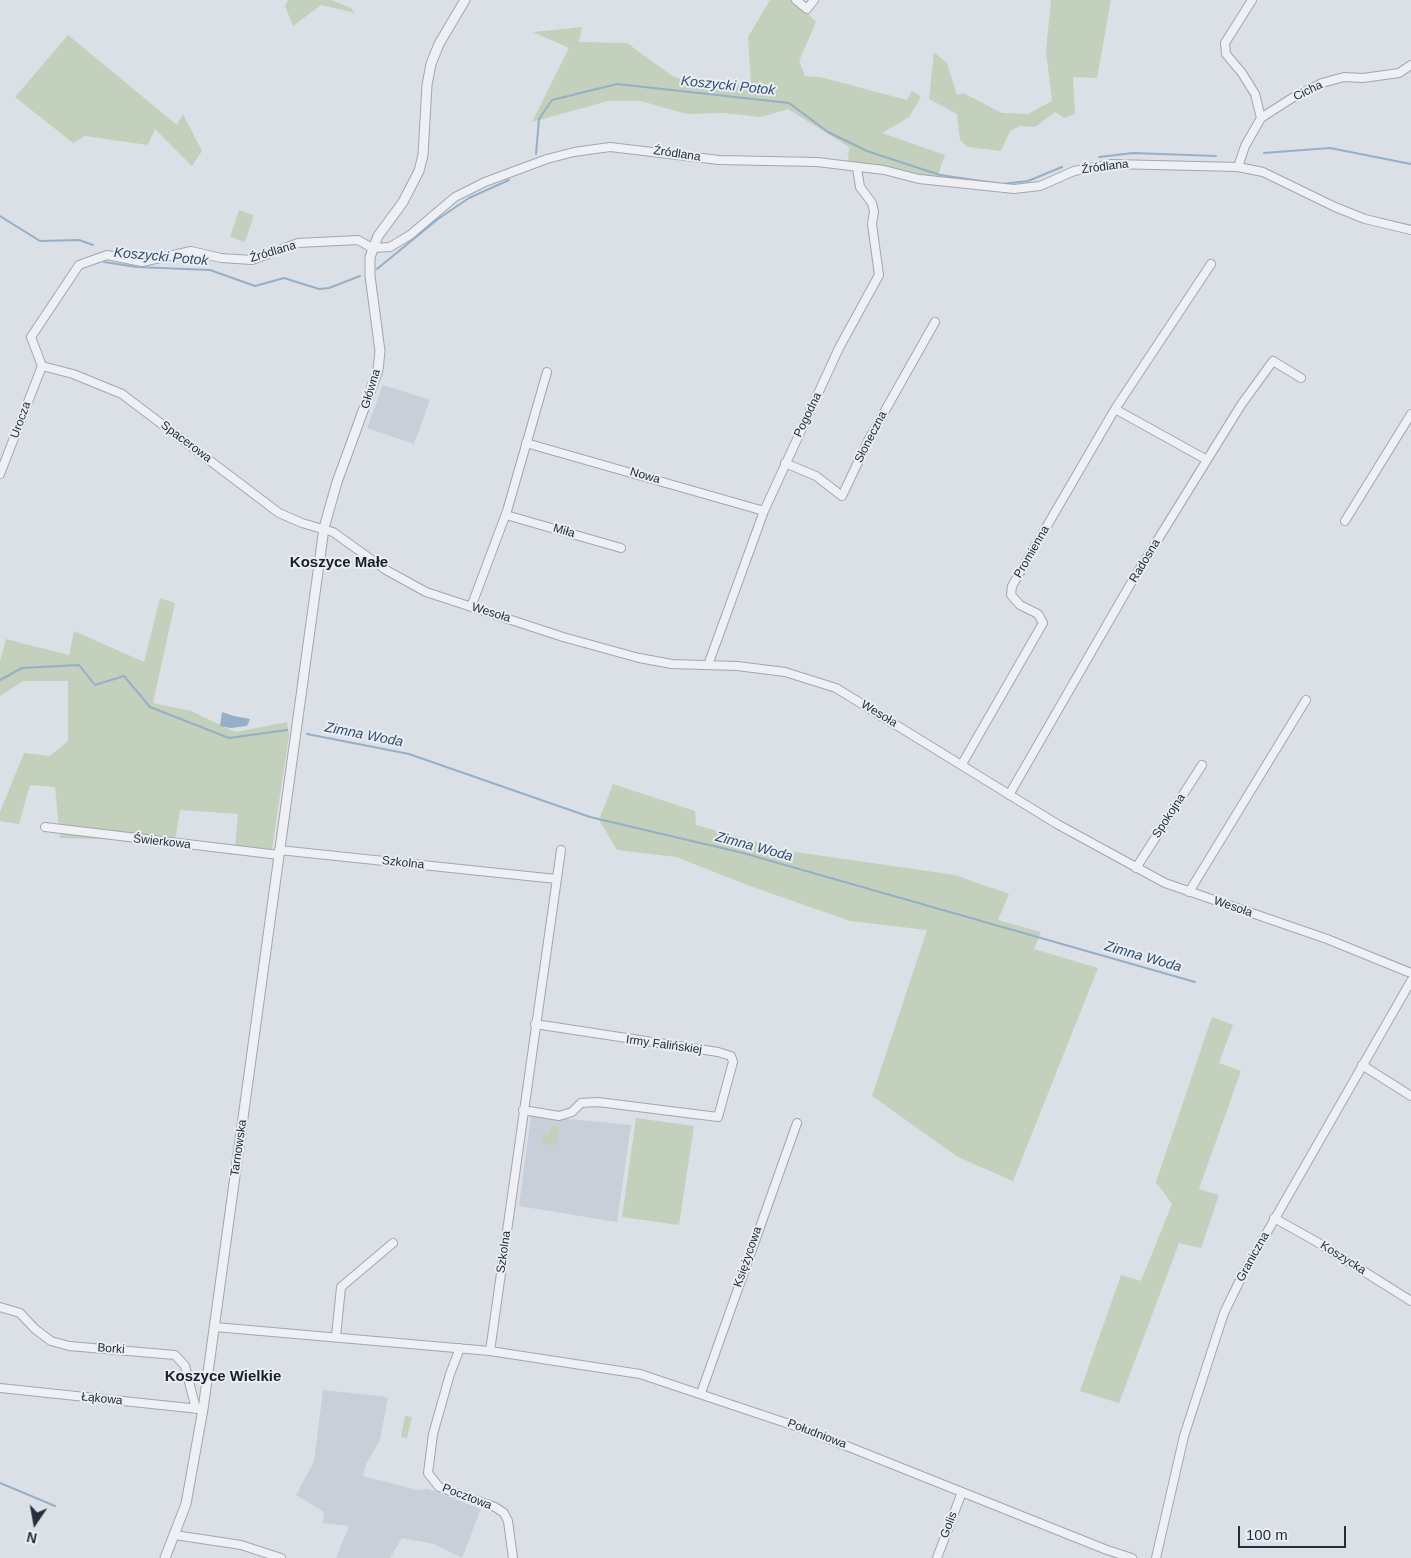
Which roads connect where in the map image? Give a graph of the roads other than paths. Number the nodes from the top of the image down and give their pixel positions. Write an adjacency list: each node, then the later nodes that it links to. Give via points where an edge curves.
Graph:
1 (465, 0): 10 (street, Główna, via 431,64 419,171)
2 (796, 0): 3 (street, via 806,9)
3 (814, 0)
4 (1252, 0): 6 (street, via 1225,43 1226,54 1255,94)
5 (1411, 65): 6 (street, Cicha, via 1399,73 1344,77 1322,83)
6 (1261, 118): 7 (street, Cicha)
7 (1238, 166): 8 (street, Źródlana, via 1112,164 1074,171 1040,186 1014,189 919,180 884,170); 9 (street, Źródlana, via 1263,172 1365,219)
8 (858, 168): 10 (street, Źródlana, via 817,162 719,160 610,147 574,152 485,182 455,197 390,248); 20 (street, Pogodna, via 860,187 872,203 874,212 872,224 879,275 839,348)
9 (1411, 230)
10 (372, 248): 13 (street, Źródlana, via 358,240 298,243 252,260 221,258 191,251 142,262 108,256 79,265 31,338); 25 (street, Główna, via 370,276 380,351 378,370 337,482)
11 (1211, 264): 16 (street, Promienna)
12 (935, 322): 20 (street, Słoneczna, via 869,439 842,496 816,476)
13 (42, 366): 21 (street, Urocza); 25 (street, Spacerowa, via 73,374 122,394 279,513 302,524)
14 (547, 372): 18 (street)
15 (1301, 378): 19 (street, Radosna, via 1273,361)
16 (1115, 409): 19 (street); 31 (street, Promienna, via 1012,586 1011,595 1038,614 1043,623)
17 (1411, 414): 24 (street)
18 (526, 443): 22 (street, Nowa); 23 (street)
19 (1207, 460): 33 (street, Radosna)
20 (785, 463): 22 (street, Pogodna)
21 (0, 474)
22 (764, 511): 28 (street, Pogodna)
23 (506, 515): 26 (street, Miła); 27 (street)
24 (1345, 521)
25 (324, 528): 27 (street, Wesoła, via 386,570 426,592); 30 (street, Główna)
26 (621, 548)
27 (471, 607): 28 (street, Wesoła, via 639,658 672,664)
28 (708, 665): 31 (street, Wesoła, via 785,672 836,688)
29 (1306, 700): 39 (street)
30 (295, 734): 36 (street, Tarnowska)
31 (962, 764): 33 (street, Wesoła)
32 (1202, 765): 37 (street, Spokojna)
33 (1009, 795): 37 (street, Wesoła)
34 (45, 827): 36 (street, Świerkowa)
35 (561, 850): 38 (street, Szkolna)
36 (279, 852): 38 (street, Szkolna); 51 (street, Tarnowska)
37 (1136, 868): 39 (street, Wesoła)
38 (556, 879): 42 (street, Szkolna)
39 (1188, 892): 40 (street, Wesoła, via 1327,939)
40 (1411, 973)
41 (1411, 980): 43 (street, Graniczna)
42 (535, 1024): 45 (street, Szkolna); 45 (street, Irmy Falińskiej, via 731,1056 732,1062 718,1117 598,1102 582,1103 572,1112 559,1116)
43 (1362, 1066): 44 (street); 47 (street, Graniczna)
44 (1411, 1096)
45 (524, 1110): 54 (street, Szkolna)
46 (797, 1123): 56 (street, Księżycowa)
47 (1274, 1218): 49 (street, Koszycka); 65 (street, Graniczna, via 1239,1280 1218,1329 1184,1436)
48 (393, 1243): 52 (street, via 341,1287)
49 (1411, 1301)
50 (0, 1307): 57 (street, Borki, via 20,1313 51,1341 69,1346 175,1355 185,1366)
51 (215, 1327): 52 (street); 57 (street, Tarnowska)
52 (336, 1337): 53 (street)
53 (460, 1348): 54 (street); 62 (street, Pocztowa, via 433,1434 428,1473 439,1487 504,1513)
54 (490, 1351): 56 (street, Południowa, via 640,1374)
55 (0, 1388): 57 (street, Łąkowa)
56 (701, 1393): 58 (street, Południowa, via 804,1429)
57 (200, 1409): 59 (street, Tarnowska, via 192,1480)
58 (962, 1492): 63 (street, Golis); 64 (street, Południowa)
59 (175, 1535): 60 (street, Tarnowska); 61 (street, via 241,1545)
60 (165, 1558)
61 (281, 1558)
62 (513, 1558)
63 (937, 1558)
64 (1132, 1558)
65 (1156, 1558)

